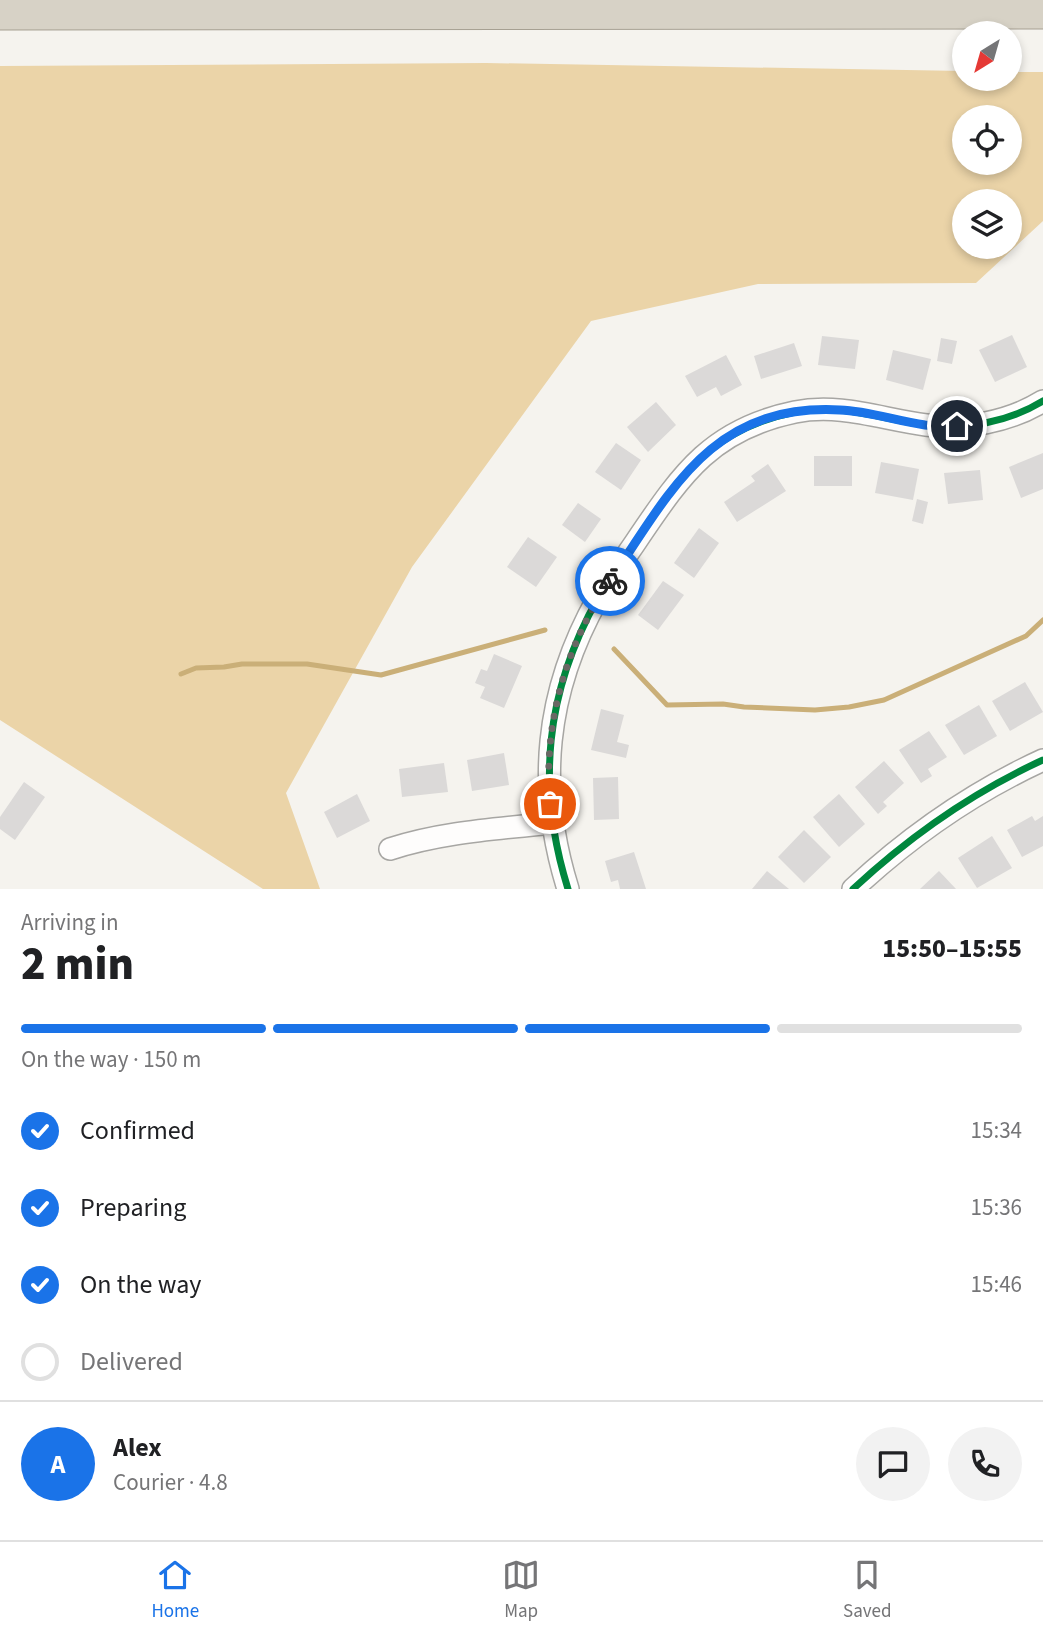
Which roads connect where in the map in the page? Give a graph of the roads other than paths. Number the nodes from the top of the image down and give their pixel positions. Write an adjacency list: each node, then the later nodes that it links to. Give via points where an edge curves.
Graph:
1 (1043, 10): 2 (highway)
2 (0, 11)
3 (1043, 401): 5 (street, via 1012,416 957,426 844,410 798,411 767,419 716,444 675,484 598,598 573,650 554,712 549,748)
4 (1043, 760): 8 (street, via 964,801 915,835)
5 (552, 823): 6 (street, via 421,839); 7 (street)
6 (390, 849)
7 (569, 889)
8 (853, 889)

